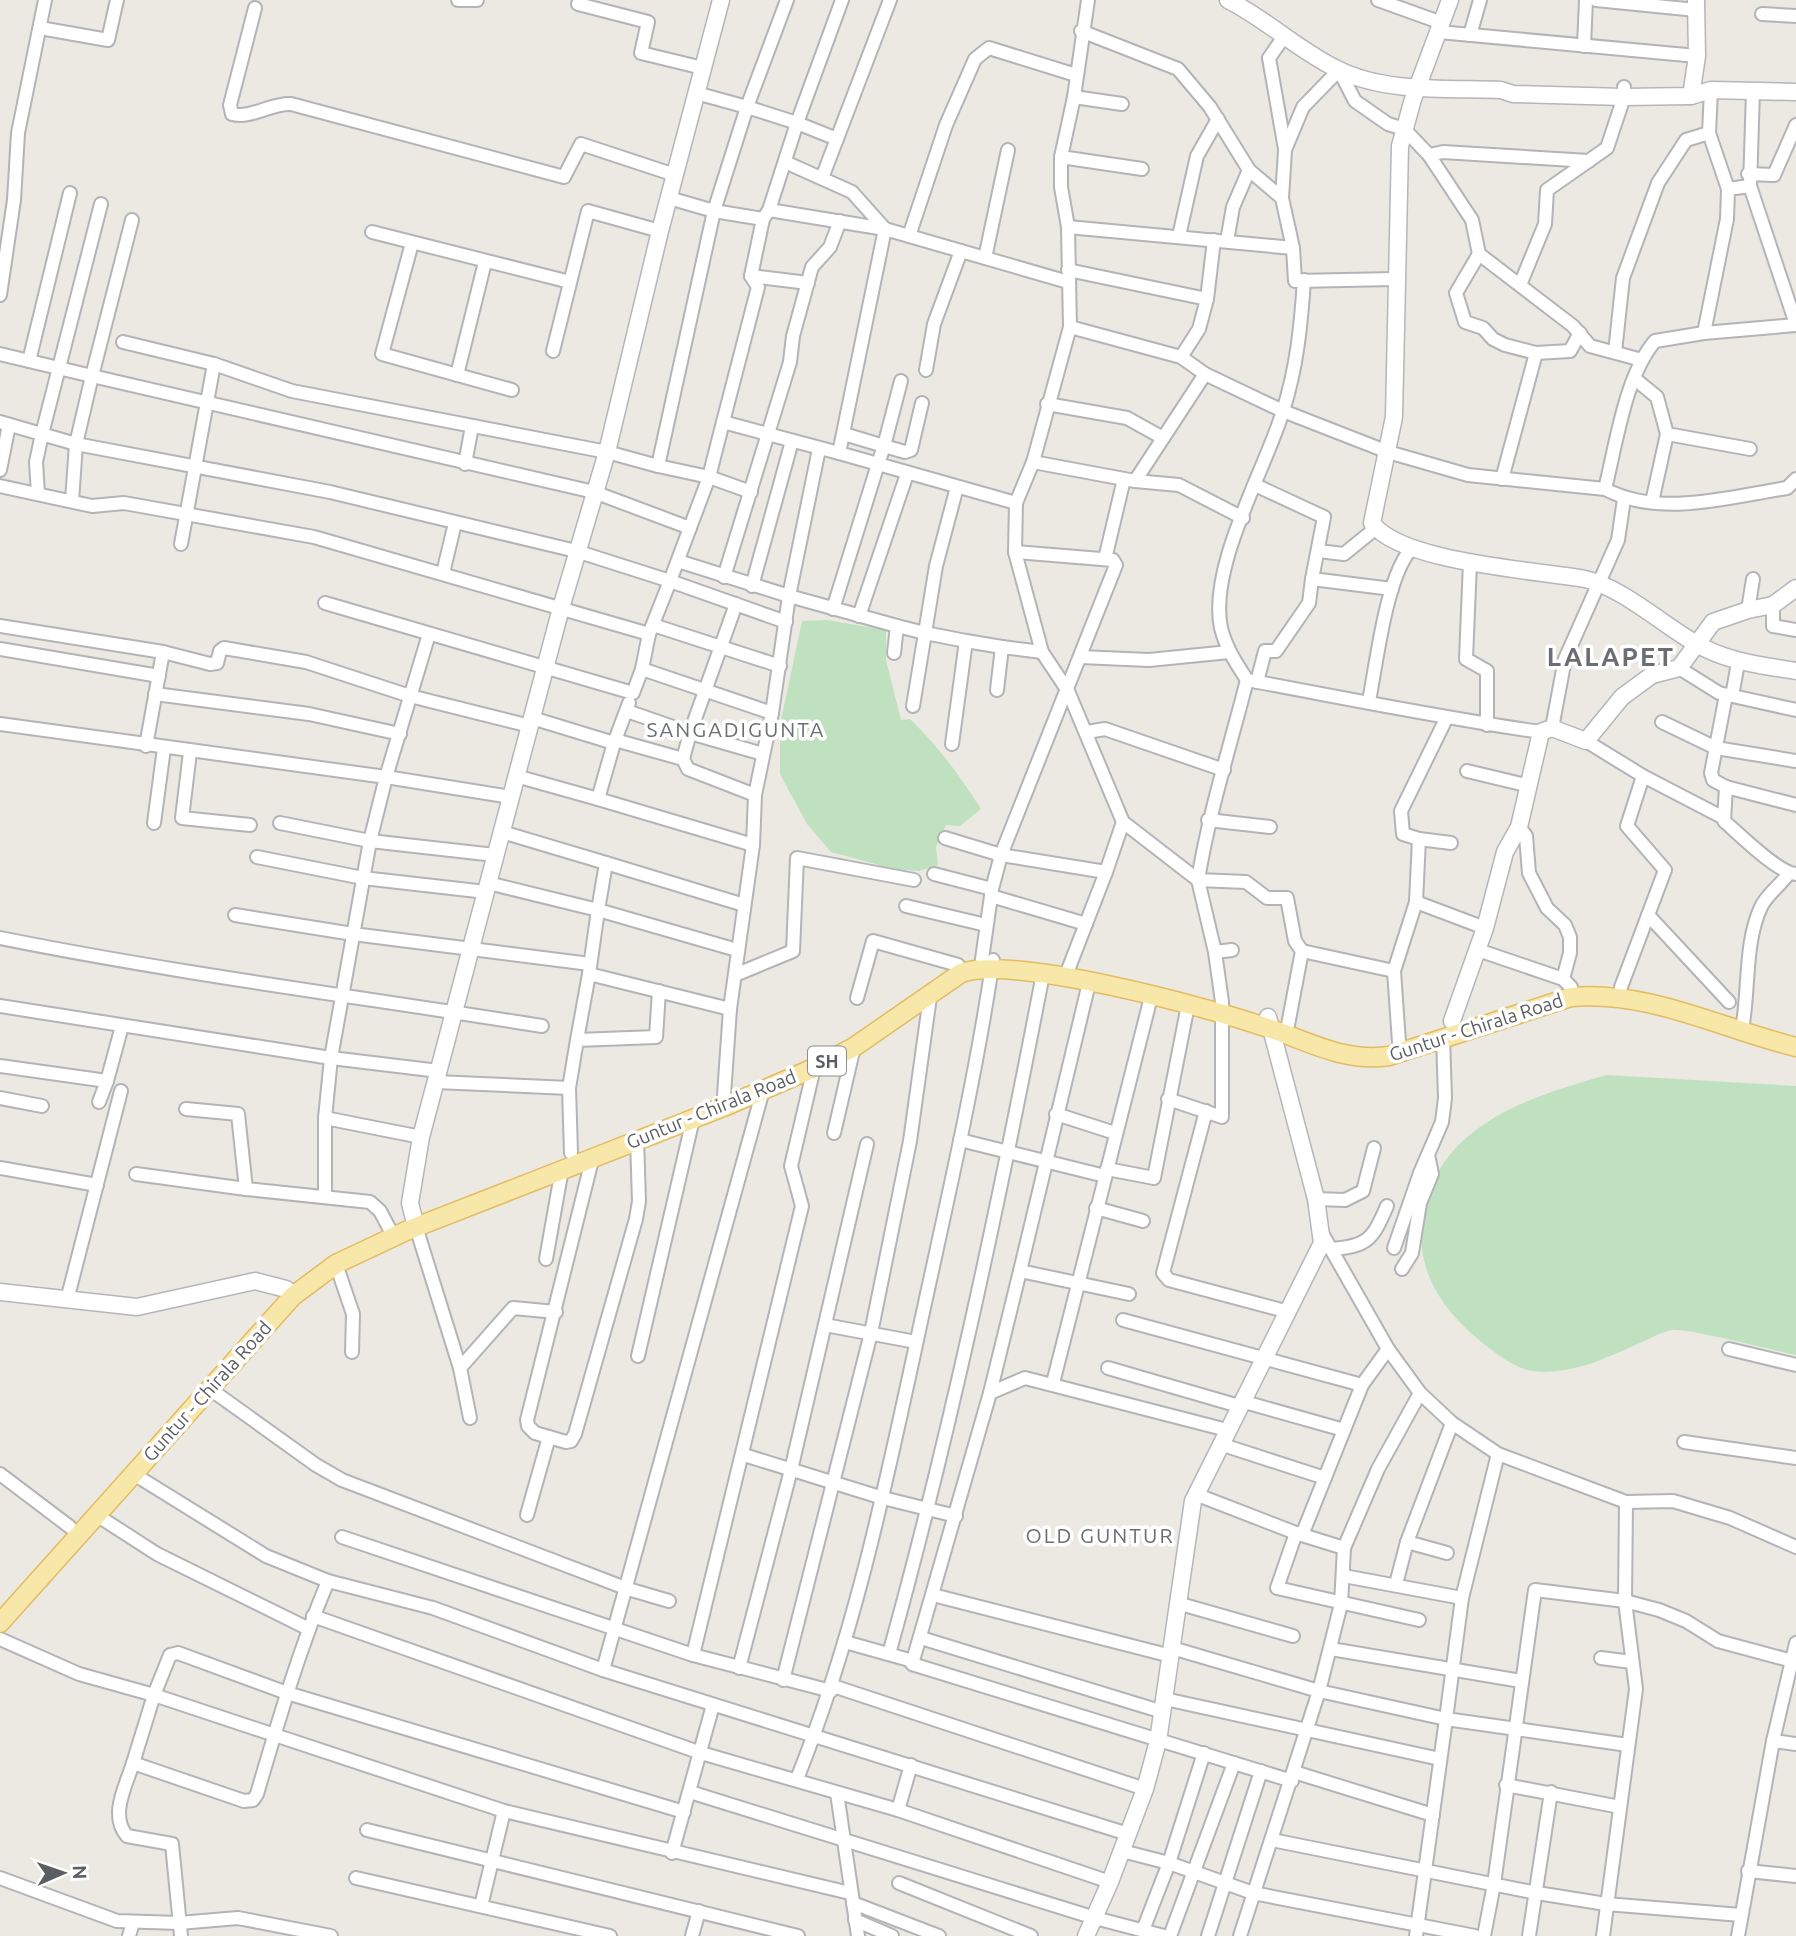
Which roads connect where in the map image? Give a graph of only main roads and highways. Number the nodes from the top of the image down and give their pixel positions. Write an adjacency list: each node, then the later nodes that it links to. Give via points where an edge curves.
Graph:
1 (989, 963): 2 (main road, Guntur - Chirala Road / SH, via 1188,1005); 2 (main road, Guntur - Chirala Road / SH, via 1068,970); 7 (main road, Guntur - Chirala Road / SH, via 961,973 854,1047 814,1068 693,1119); 7 (main road, Guntur - Chirala Road / SH, via 958,965 840,1041)
2 (1223, 1008): 3 (main road, Guntur - Chirala Road / SH)
3 (1275, 1023): 4 (main road, Guntur - Chirala Road / SH, via 1350,1046 1373,1047); 4 (main road, Guntur - Chirala Road / SH, via 1321,1048 1361,1059 1389,1056)
4 (1448, 1029): 5 (main road, Guntur - Chirala Road / SH, via 1567,983 1657,995); 6 (main road, Guntur - Chirala Road / SH, via 1593,995 1645,1001)
5 (1796, 1035)
6 (1796, 1047)
7 (567, 1161): 8 (main road, Guntur - Chirala Road / SH)
8 (414, 1222): 9 (main road, Guntur - Chirala Road / SH); 9 (main road, Guntur - Chirala Road / SH, via 389,1228 320,1261)
9 (289, 1292): 10 (main road, Guntur - Chirala Road / SH); 11 (main road, Guntur - Chirala Road / SH, via 210,1389)
10 (0, 1607)
11 (0, 1623)

